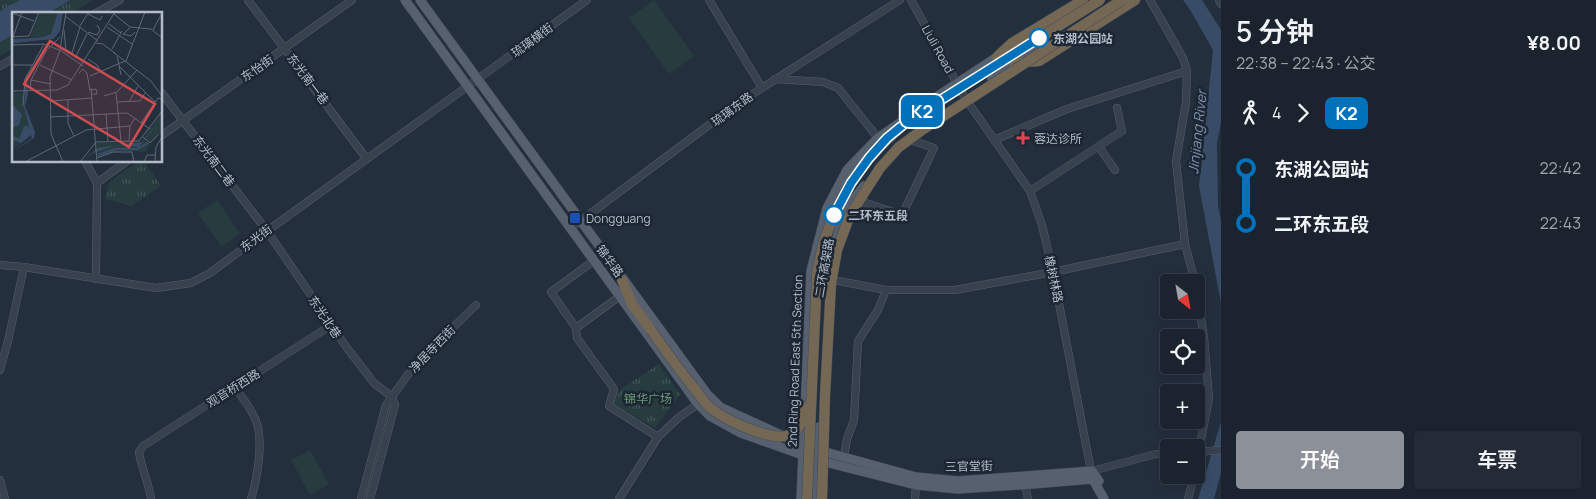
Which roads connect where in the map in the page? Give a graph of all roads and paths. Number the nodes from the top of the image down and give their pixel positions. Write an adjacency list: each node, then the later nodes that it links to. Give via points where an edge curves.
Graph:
1 (120, 0): 18 (street)
2 (248, 0): 19 (street, 东光南一巷)
3 (352, 0): 19 (street, 东怡街)
4 (405, 0): 28 (main road, 锦华路)
5 (420, 0): 25 (main road, 锦华路)
6 (587, 0): 25 (street, 琉璃横街)
7 (709, 0): 29 (street)
8 (900, 0): 26 (street, 琉璃东路)
9 (911, 0): 27 (street, Liuli Road)
10 (1083, 0): 20 (highway, via 1012,42)
11 (1090, 0): 20 (main road, 2nd Ring Road East 5th Section, via 1010,53)
12 (1100, 0): 61 (highway, 二环高架路, bridge, via 909,120 887,138 851,183 834,215 817,273)
13 (1121, 0): 22 (main road); 93 (highway, 二环高架路, bridge, via 899,147 880,168 850,215 831,284)
14 (1135, 0): 22 (highway, via 1039,60)
15 (1150, 0): 24 (street)
16 (1219, 0): 17 (street)
17 (1221, 4)
18 (100, 12)
19 (285, 48): 33 (street, 东怡街); 39 (street, 东光南一巷)
20 (997, 57): 27 (main road, 2nd Ring Road East 5th Section)
21 (12, 59): 23 (street)
22 (1014, 63): 31 (main road)
23 (0, 66)
24 (1187, 71): 37 (street, via 1068,109); 49 (street, via 1186,102 1176,161)
25 (477, 79): 28 (street, 东光街); 46 (main road, 锦华路)
26 (775, 79): 29 (street, 琉璃东路); 35 (street, via 823,82 838,88)
27 (957, 83): 31 (street, Liuli Road); 35 (main road, 2nd Ring Road East 5th Section)
28 (468, 86): 39 (street, 东光街); 47 (main road, 锦华路)
29 (762, 88): 46 (street, 琉璃东路)
30 (162, 93): 33 (street, 东光南二巷)
31 (966, 98): 36 (main road); 37 (street, 橡树林路)
32 (1117, 108): 38 (street, via 1122,131)
33 (184, 120): 34 (street, 东怡街); 48 (street, 东光南二巷)
34 (162, 135)
35 (878, 138): 71 (main road, 2nd Ring Road East 5th Section, via 847,170 827,208 811,271)
36 (906, 138): 45 (main road, via 883,158); 45 (street, via 934,148 902,215)
37 (994, 140): 44 (street, 橡树林路)
38 (1098, 147): 42 (street); 44 (street)
39 (366, 158): 48 (street, 东光街)
40 (86, 162): 43 (street)
41 (125, 162): 43 (street)
42 (1115, 170)
43 (96, 183): 56 (street)
44 (1030, 191): 53 (street, 橡树林路)
45 (854, 199): 55 (main road, via 843,213)
46 (580, 221): 47 (street, 琉璃东路); 57 (main road, 锦华路)
47 (571, 228): 59 (main road, 锦华路)
48 (267, 230): 56 (street, 东光街, via 210,273 191,283 156,288); 63 (street, 东光北巷)
49 (1185, 244): 53 (street); 54 (street)
50 (592, 262): 64 (street, via 551,292)
51 (0, 265): 52 (street, 东光街)
52 (24, 267): 56 (street, 东光街); 65 (street)
53 (1053, 272): 58 (street, via 955,290); 79 (street, 橡树林路)
54 (1193, 274)
55 (828, 279): 58 (street); 72 (main road)
56 (96, 280)
57 (622, 280): 61 (highway, bridge, via 632,304 712,409 754,431 780,437 790,435 803,420 809,340); 71 (main road, 锦华路, via 706,394 720,407)
58 (886, 290): 77 (street, via 878,310 858,341 854,420)
59 (620, 296): 64 (street); 68 (main road, 锦华路)
60 (476, 305): 67 (street, 净居寺西街, via 416,366)
61 (814, 317): 91 (highway, 二环高架路, bridge)
62 (1201, 319): 70 (street, via 1209,398)
63 (330, 326): 66 (street, 观音桥西路); 67 (street, 东光北巷, via 374,383)
64 (576, 328): 69 (street, via 577,338 614,389 609,406)
65 (0, 370)
66 (235, 387): 86 (street, 观音桥西路, via 143,446 139,452); 87 (street, via 257,423 258,460)
67 (392, 397): 88 (street, 净居寺西街, via 386,405); 89 (street, via 395,405)
68 (698, 404): 69 (street); 76 (main road, 锦华路, via 710,416 741,433)
69 (658, 437): 84 (street)
70 (1201, 439)
71 (804, 444): 72 (main road, 锦华路); 76 (main road, 2nd Ring Road East 5th Section)
72 (818, 450): 77 (main road, 三官堂街); 78 (main road)
73 (1221, 450): 74 (street)
74 (1205, 451)
75 (1160, 454): 79 (street)
76 (804, 455): 78 (main road, 锦华路); 90 (main road, 2nd Ring Road East 5th Section)
77 (844, 457): 79 (main road, 三官堂街, via 916,478 958,481)
78 (818, 460): 82 (main road, 三官堂街); 92 (main road)
79 (1092, 475): 83 (main road, 三官堂街); 96 (main road); 97 (main road, via 1099,480)
80 (0, 480): 85 (street)
81 (1192, 484): 98 (street)
82 (916, 485): 83 (main road, 三官堂街, via 958,489); 94 (street)
83 (1025, 485): 95 (street)
84 (622, 498)
85 (5, 499)
86 (151, 499)
87 (251, 499)
88 (361, 499)
89 (370, 499)
90 (801, 499)
91 (807, 499)
92 (816, 499)
93 (822, 499)
94 (915, 499)
95 (1028, 499)
96 (1104, 499)
97 (1109, 499)
98 (1188, 499)

